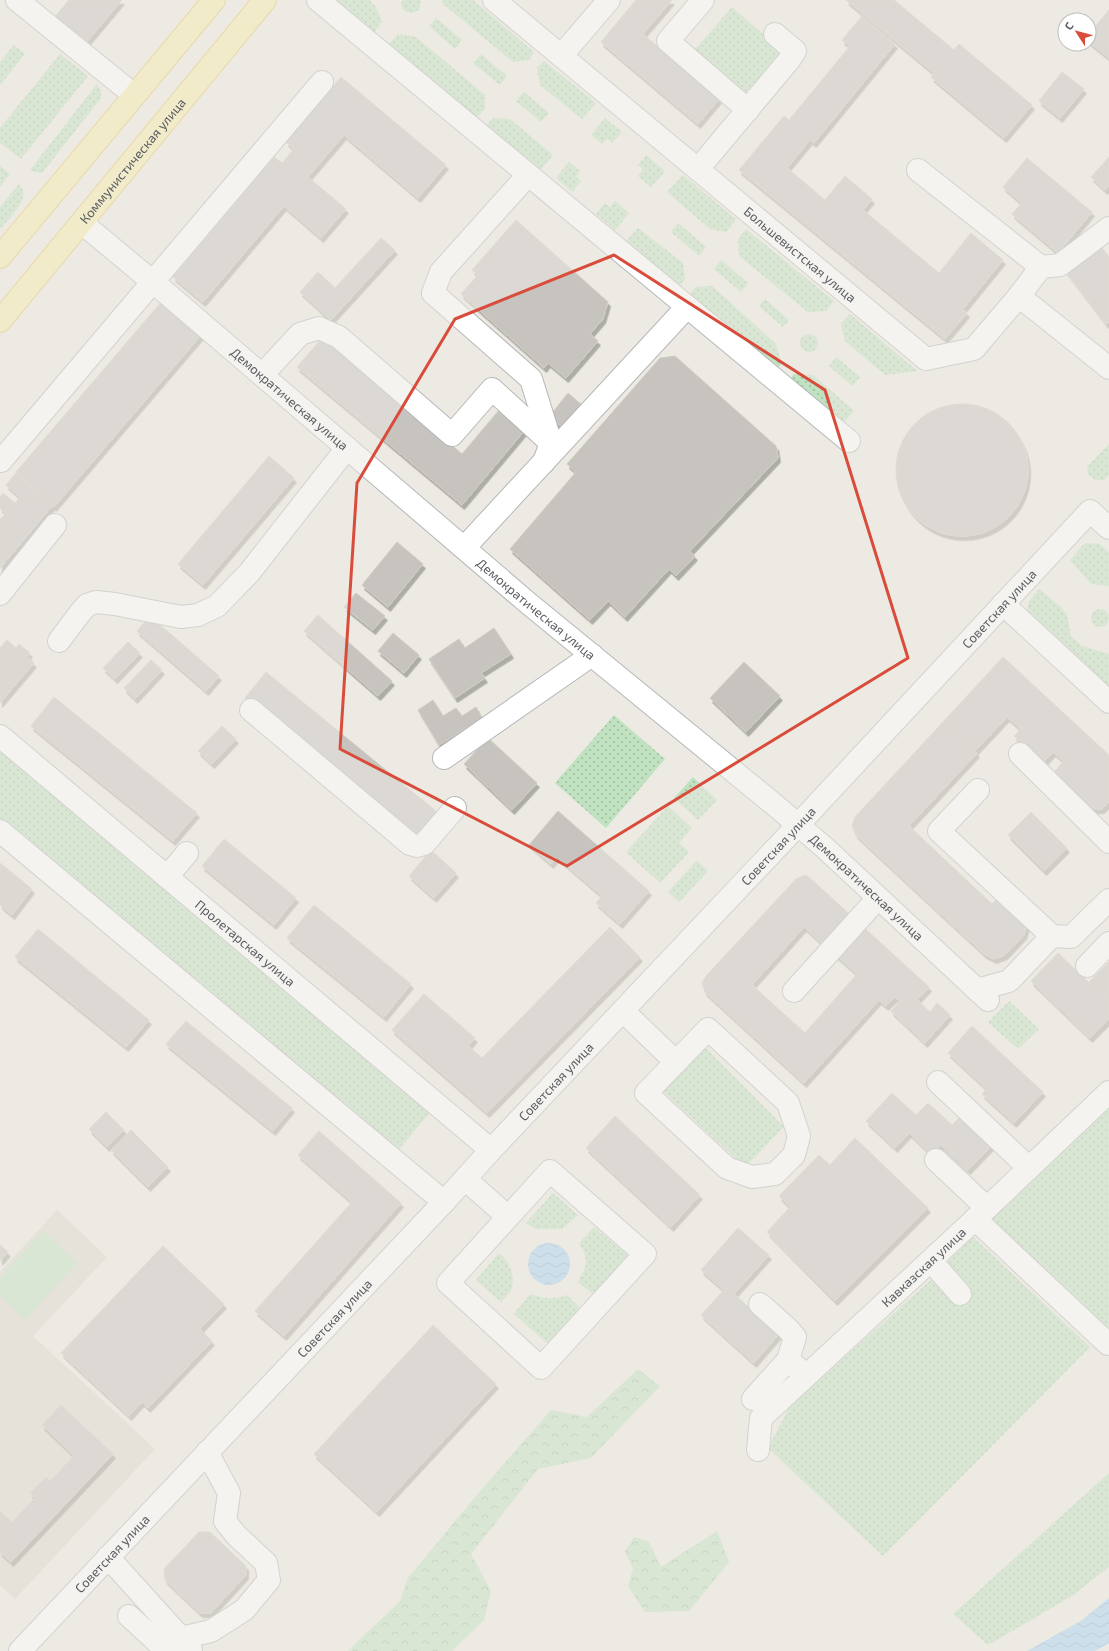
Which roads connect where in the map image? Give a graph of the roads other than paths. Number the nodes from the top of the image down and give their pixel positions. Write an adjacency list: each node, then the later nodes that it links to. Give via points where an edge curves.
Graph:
1 (17, 0): 11 (street)
2 (214, 0): 11 (main road)
3 (265, 0): 16 (main road, Коммунистическая улица)
4 (318, 0): 15 (street)
5 (494, 0): 9 (street, Большевистская улица)
6 (609, 0): 9 (street)
7 (703, 0): 12 (street, via 668,41)
8 (775, 34): 12 (street, via 795,51)
9 (561, 56): 13 (street, Большевистская улица)
10 (322, 82): 20 (street)
11 (134, 95): 18 (main road)
12 (748, 110): 13 (street)
13 (698, 169): 21 (street, Большевистская улица, via 926,360 974,349)
14 (918, 170): 19 (street)
15 (528, 175): 22 (street); 28 (street, via 441,272 433,293 531,379)
16 (82, 223): 20 (street, Демократическая улица); 23 (main road, Коммунистическая улица)
17 (1109, 228): 19 (street, via 1060,265)
18 (0, 257)
19 (1041, 267): 21 (street)
20 (152, 281): 25 (street, Демократическая улица); 29 (street)
21 (1019, 296): 24 (street)
22 (687, 307): 26 (street); 28 (street)
23 (0, 321)
24 (1109, 368)
25 (262, 375): 27 (street, Демократическая улица); 28 (street, via 300,334 319,328 339,337 452,435 492,389)
26 (849, 441)
27 (347, 448): 32 (street, Демократическая улица); 35 (street, via 249,572 217,606 198,615 181,617 96,602 80,613)
28 (547, 452): 32 (street)
29 (1, 461)
30 (55, 525): 33 (street)
31 (1109, 528): 34 (street, Советская улица, via 1090,511)
32 (464, 548): 36 (street, Демократическая улица)
33 (0, 594)
34 (1003, 604): 37 (street); 44 (street, Советская улица)
35 (59, 641)
36 (592, 655): 41 (street); 44 (street, Демократическая улица)
37 (1109, 702)
38 (251, 710): 43 (street, via 410,844 424,844)
39 (0, 736): 48 (street, Пролетарская улица)
40 (1020, 754): 46 (street)
41 (444, 758)
42 (978, 790): 51 (street, via 939,831)
43 (455, 808)
44 (798, 824): 49 (street, Демократическая улица); 55 (street, Советская улица)
45 (0, 830): 63 (street)
46 (1109, 842)
47 (187, 854): 48 (street)
48 (168, 877): 59 (street, Пролетарская улица)
49 (878, 898): 51 (street, Демократическая улица, via 982,995 1009,981); 54 (street)
50 (1109, 900): 51 (street, via 1071,937)
51 (1052, 936)
52 (1109, 943): 53 (street)
53 (1087, 966)
54 (794, 991)
55 (623, 1011): 56 (street); 59 (street, Советская улица)
56 (676, 1062): 56 (street, via 646,1093 727,1168 752,1177 775,1174 794,1155 799,1136 788,1103 708,1029)
57 (938, 1082): 61 (street)
58 (1109, 1092): 61 (street, Кавказская улица)
59 (491, 1150): 62 (street, Советская улица)
60 (936, 1160): 64 (street)
61 (1030, 1168): 64 (street, Кавказская улица)
62 (465, 1179): 63 (street, Советская улица); 65 (street)
63 (444, 1202): 74 (street, Советская улица)
64 (981, 1214): 66 (street, Кавказская улица); 69 (street)
65 (508, 1217): 65 (street, via 550,1171 645,1254 541,1368 448,1283)
66 (931, 1261): 67 (street); 71 (street, Кавказская улица)
67 (960, 1294)
68 (760, 1304): 70 (street, via 795,1337)
69 (1108, 1344)
70 (788, 1360): 71 (street); 72 (street)
71 (806, 1375): 73 (street, Кавказская улица, via 761,1418)
72 (753, 1399)
73 (758, 1450)
74 (207, 1452): 75 (street, Советская улица); 77 (street, via 229,1493 225,1521 266,1563 269,1580 244,1610)
75 (108, 1558): 77 (street); 78 (street, Советская улица)
76 (129, 1616): 77 (street)
77 (183, 1648)
78 (20, 1651)

